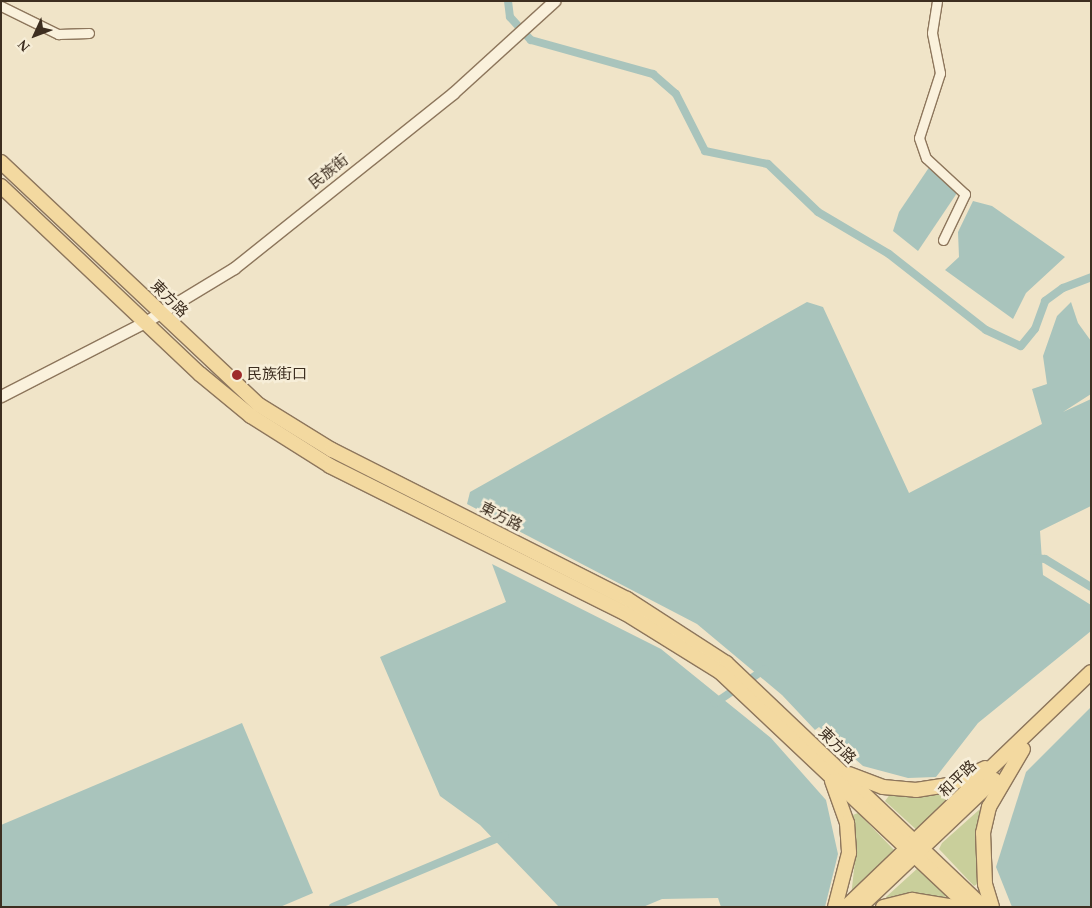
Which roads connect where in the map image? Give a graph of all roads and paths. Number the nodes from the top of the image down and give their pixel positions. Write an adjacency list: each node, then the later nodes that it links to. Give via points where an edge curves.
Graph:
1 (554, 1): 9 (street, 民族街, via 536,22 234,268)
2 (937, 1): 8 (street, via 932,33 940,73 919,138 926,158 965,194)
3 (14, 5): 4 (street); 5 (street, via 58,34)
4 (1, 6)
5 (89, 33)
6 (1, 162): 9 (main road, 東方路)
7 (1, 186): 10 (main road, 東方路)
8 (942, 240)
9 (160, 312): 10 (street, 民族街); 15 (main road, 東方路, via 238,389 302,433 627,599 702,645 742,676)
10 (145, 322): 11 (street); 15 (main road, 東方路, via 251,416 330,466 625,613 695,653 732,681)
11 (1, 396)
12 (1091, 672): 14 (main road, 和平路)
13 (1091, 685): 14 (main road, 和平路)
14 (1021, 746): 15 (main road, via 981,772 949,785 916,790 867,782); 16 (main road, 和平路); 24 (main road, via 989,807 984,833 985,884)
15 (834, 772): 16 (main road, 東方路); 17 (main road, via 847,823 849,854)
16 (915, 850): 18 (main road, 和平路); 19 (main road, 和平路); 22 (main road, 東方路); 23 (main road, 東方路)
17 (835, 907)
18 (846, 907)
19 (860, 907)
20 (883, 907): 21 (main road, via 912,900)
21 (956, 907)
22 (969, 907)
23 (983, 907)
24 (992, 907)

